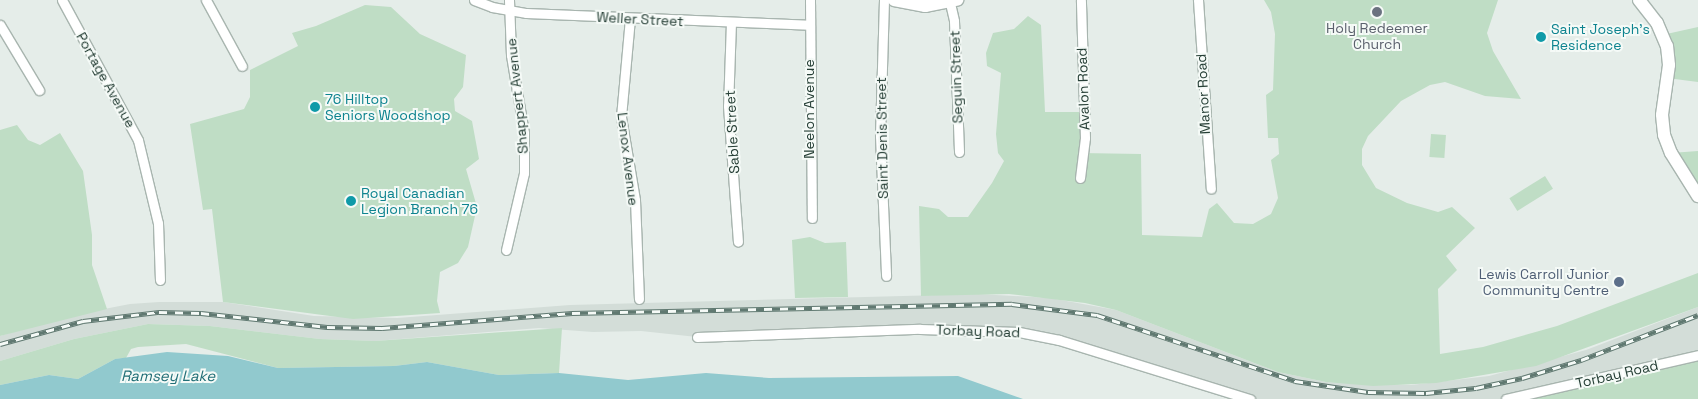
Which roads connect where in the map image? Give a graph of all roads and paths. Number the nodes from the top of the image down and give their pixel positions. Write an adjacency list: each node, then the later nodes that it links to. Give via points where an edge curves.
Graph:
1 (62, 0): 27 (street, Portage Avenue, via 138,140 158,223)
2 (206, 0): 17 (street)
3 (474, 0): 12 (street, Weller Street)
4 (509, 0): 12 (street, Shappert Avenue)
5 (810, 0): 16 (street, Neelon Avenue)
6 (884, 0): 26 (street, Saint Denis Street, via 880,136)
7 (894, 0): 11 (street, via 913,6)
8 (1081, 0): 20 (street, Avalon Road, via 1085,138)
9 (1198, 0): 21 (street, Manor Road)
10 (1639, 0): 22 (street, via 1657,23 1667,46 1669,65 1662,115 1664,135 1671,153)
11 (953, 1): 19 (street, Seguin Street)
12 (509, 10): 13 (street, Weller Street); 25 (street, Shappert Avenue, via 511,54 524,133 524,173)
13 (630, 18): 14 (street, Weller Street); 28 (street, Lenox Avenue, via 621,117 635,200)
14 (731, 22): 16 (street, Weller Street); 24 (street, Sable Street, via 728,106)
15 (0, 25): 18 (street)
16 (809, 25): 23 (street, Neelon Avenue)
17 (242, 66)
18 (39, 90)
19 (959, 152)
20 (1080, 178)
21 (1211, 189)
22 (1698, 196)
23 (812, 218)
24 (738, 242)
25 (506, 250)
26 (886, 276)
27 (160, 280)
28 (639, 299)
29 (697, 338): 31 (street, Torbay Road, via 920,329 1019,332 1076,345)
30 (1698, 355): 32 (street, Torbay Road)
31 (1250, 399)
32 (1506, 399)

